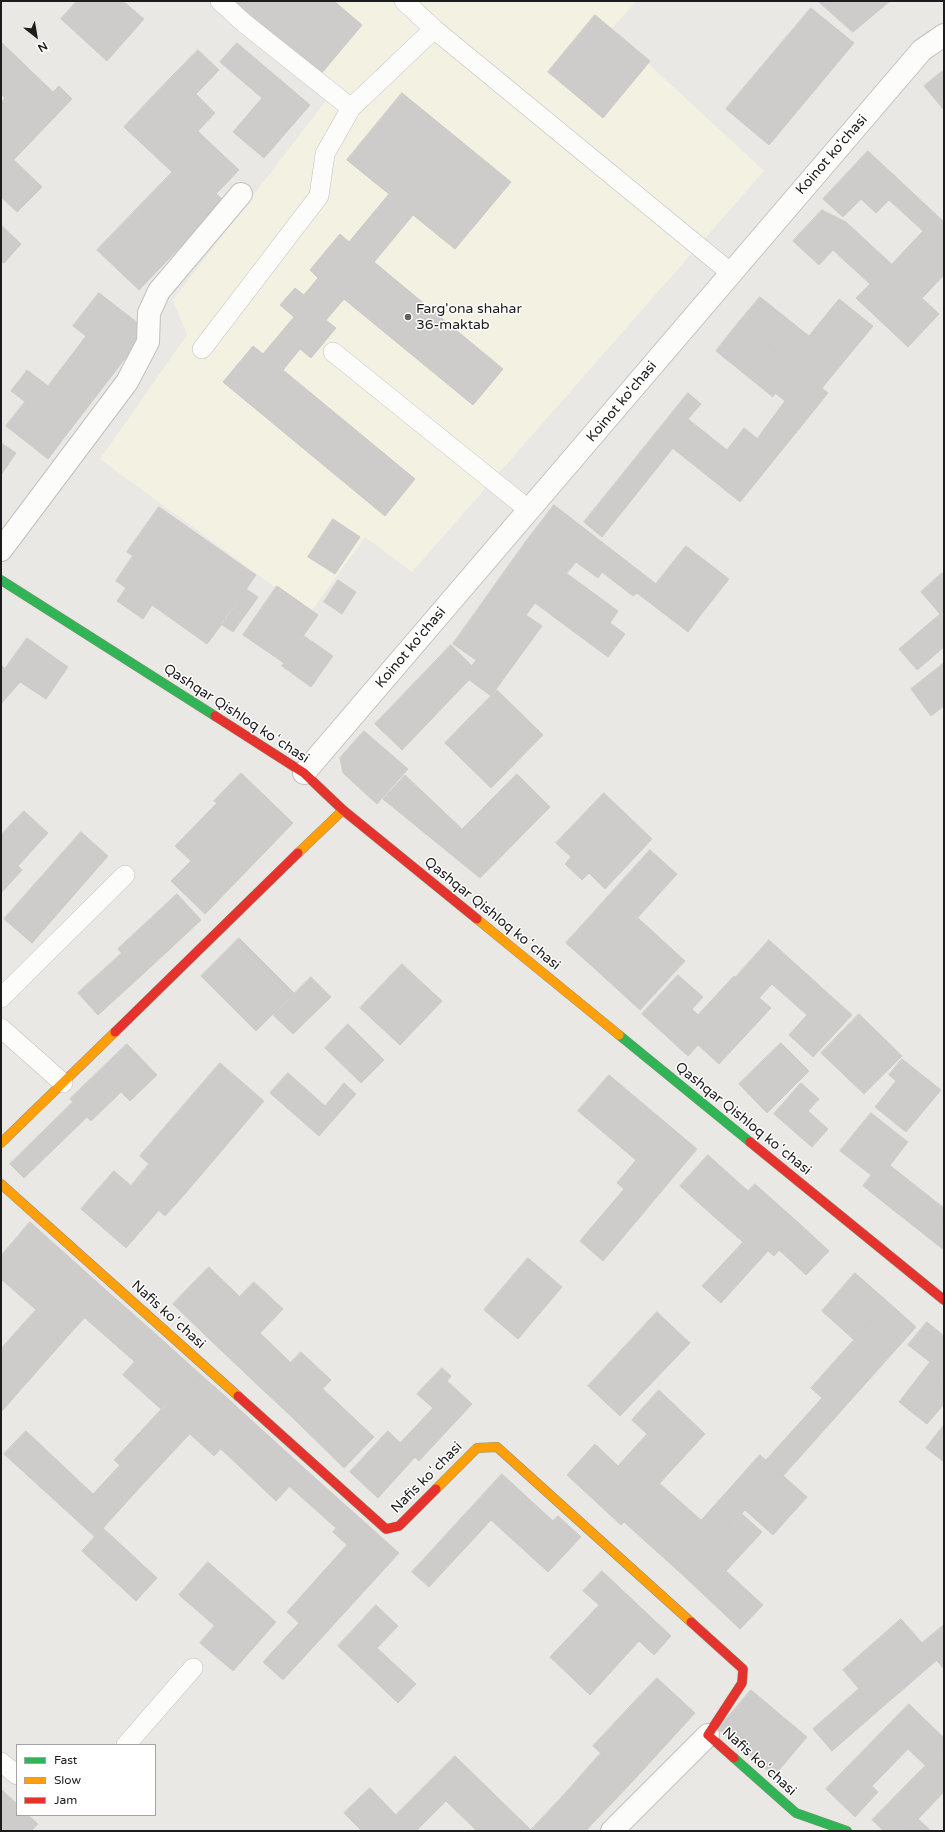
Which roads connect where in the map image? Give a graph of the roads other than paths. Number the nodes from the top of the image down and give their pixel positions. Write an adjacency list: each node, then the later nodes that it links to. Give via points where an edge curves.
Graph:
1 (220, 1): 5 (lane)
2 (404, 1): 3 (lane)
3 (434, 29): 5 (lane); 7 (lane)
4 (944, 35): 7 (street, Koinot ko'chasi, via 922,50)
5 (351, 108): 8 (lane, via 325,154 319,196)
6 (241, 194): 11 (street, via 159,291 150,313 148,342 128,382)
7 (731, 273): 10 (street, Koinot ko'chasi)
8 (202, 349)
9 (333, 352): 10 (lane)
10 (529, 510): 13 (street, Koinot ko'chasi)
11 (1, 550)
12 (1, 580): 13 (street, Qashqar Qishloq koʻchasi)
13 (304, 773): 14 (street, Qashqar Qishloq koʻchasi)
14 (343, 810): 18 (street); 21 (street, Qashqar Qishloq koʻchasi)
15 (125, 875): 16 (lane)
16 (1, 998)
17 (1, 1028): 18 (lane)
18 (63, 1083): 19 (street)
19 (1, 1143)
20 (1, 1184): 23 (street, Nafis koʻchasi, via 386,1528 399,1526 476,1448 497,1447 743,1669 742,1683)
21 (944, 1300)
22 (193, 1668): 24 (lane)
23 (708, 1735): 27 (street); 28 (street, Nafis koʻchasi, via 796,1813)
24 (127, 1744)
25 (1, 1762): 26 (lane)
26 (16, 1774)
27 (612, 1831)
28 (847, 1831)

